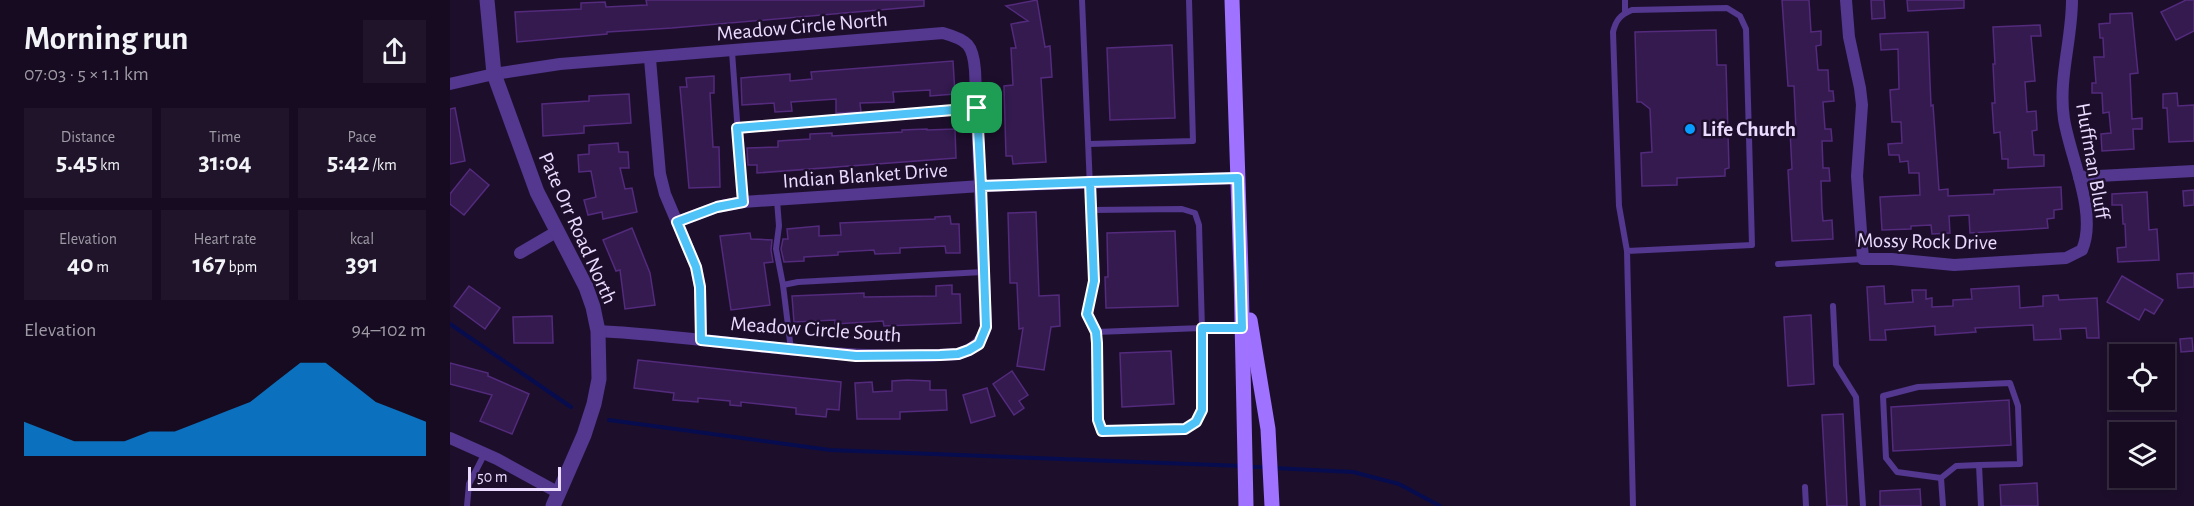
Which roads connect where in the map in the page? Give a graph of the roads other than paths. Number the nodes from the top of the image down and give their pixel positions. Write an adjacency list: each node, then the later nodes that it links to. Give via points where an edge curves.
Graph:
1 (487, 0): 11 (street, Pate Orr Road North)
2 (1082, 0): 15 (lane)
3 (1189, 0): 15 (lane, via 1193,141)
4 (1232, 0): 18 (main road)
5 (1624, 0): 8 (lane)
6 (1846, 0): 29 (street, via 1862,105 1857,176)
7 (2072, 0): 17 (street, Huffman Bluff, via 2062,96)
8 (1625, 13): 26 (lane, via 1613,32 1619,206); 26 (lane, via 1720,7 1734,11 1744,22 1752,245)
9 (732, 52): 10 (street, Meadow Circle North); 13 (street, Meadow Circle North, via 943,33 965,41 970,47); 14 (lane)
10 (650, 58): 11 (street, Meadow Circle North, via 560,64); 24 (street, via 660,174)
11 (494, 74): 12 (street, Meadow Circle North); 25 (street, Pate Orr Road North, via 537,192)
12 (450, 84)
13 (977, 108): 14 (lane); 20 (street, Meadow Circle North)
14 (737, 128): 22 (lane)
15 (1089, 144): 19 (lane)
16 (2194, 171): 17 (street)
17 (2079, 177): 28 (street, Huffman Bluff, via 2086,236 2082,250)
18 (1238, 178): 19 (street, Indian Blanket Drive); 32 (main road)
19 (1090, 182): 20 (street, Indian Blanket Drive); 23 (lane)
20 (981, 186): 21 (street, Indian Blanket Drive); 31 (street, Meadow Circle South)
21 (777, 200): 22 (street, Indian Blanket Drive); 33 (lane, via 776,249)
22 (743, 202): 24 (street, Indian Blanket Drive)
23 (1092, 210): 35 (lane, via 1182,209 1195,213 1199,225); 38 (lane, via 1094,281 1087,314)
24 (677, 222): 39 (street, via 696,267)
25 (556, 232): 27 (street); 37 (street, Pate Orr Road North, via 586,287)
26 (1627, 251): 50 (lane)
27 (520, 253)
28 (2076, 254): 29 (street, Mossy Rock Drive, via 2066,258 1954,265)
29 (1863, 259): 30 (lane, Mossy Rock Drive)
30 (1778, 264)
31 (984, 272): 33 (lane); 40 (street, Meadow Circle South, via 986,327 979,344 969,350 940,355 856,356)
32 (1241, 273): 36 (main road); 47 (main road, via 1268,429)
33 (783, 285): 40 (lane)
34 (1833, 306): 52 (lane, via 1836,365 1856,397)
35 (1202, 328): 36 (lane); 38 (lane); 38 (lane, via 1202,410 1196,422 1185,429 1102,431 1098,420)
36 (1242, 328): 48 (main road)
37 (598, 331): 39 (street, Meadow Circle South); 46 (street, Pate Orr Road North, via 599,379 594,404)
38 (1096, 332)
39 (701, 340): 40 (street, Meadow Circle South)
40 (791, 351)
41 (450, 438): 42 (street)
42 (485, 453): 46 (street); 49 (lane, via 469,484)
43 (1978, 465): 44 (lane, via 1956,466); 44 (lane, via 2020,464 2018,406 2010,383 1918,387 1883,396 1886,458 1897,472); 54 (lane)
44 (1941, 478): 53 (lane)
45 (1805, 487): 51 (lane)
46 (556, 499)
47 (1271, 501)
48 (1246, 502)
49 (467, 506)
50 (1633, 506)
51 (1806, 506)
52 (1863, 506)
53 (1943, 506)
54 (1981, 506)

